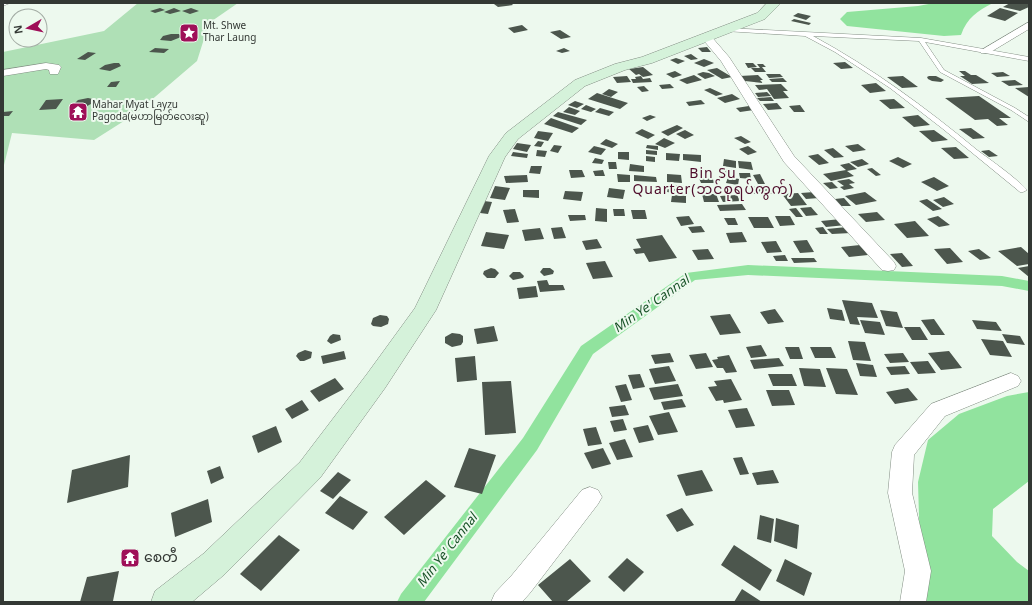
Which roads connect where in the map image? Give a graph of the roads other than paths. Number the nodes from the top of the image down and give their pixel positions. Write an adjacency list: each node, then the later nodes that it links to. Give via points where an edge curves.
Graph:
1 (773, 3): 3 (main road, via 761,16)
2 (1029, 25): 7 (street)
3 (727, 30): 4 (lane); 5 (main road)
4 (804, 33): 6 (lane); 14 (lane, via 840,51 885,81)
5 (706, 37): 15 (street, via 725,59 789,159); 18 (main road, via 580,83 512,136 497,156 425,310 376,381 310,470 214,564)
6 (921, 40): 7 (lane); 13 (lane, via 942,72)
7 (985, 51): 8 (lane)
8 (1029, 59)
9 (4, 61): 10 (street, via 6,64)
10 (3, 70)
11 (54, 72): 12 (street, via 55,68 46,66)
12 (3, 73)
13 (1029, 120)
14 (1023, 190)
15 (888, 266)
16 (1011, 381): 20 (street, via 938,410 903,452 900,493 918,571)
17 (590, 497): 19 (street)
18 (167, 602)
19 (504, 602)
20 (913, 602)

